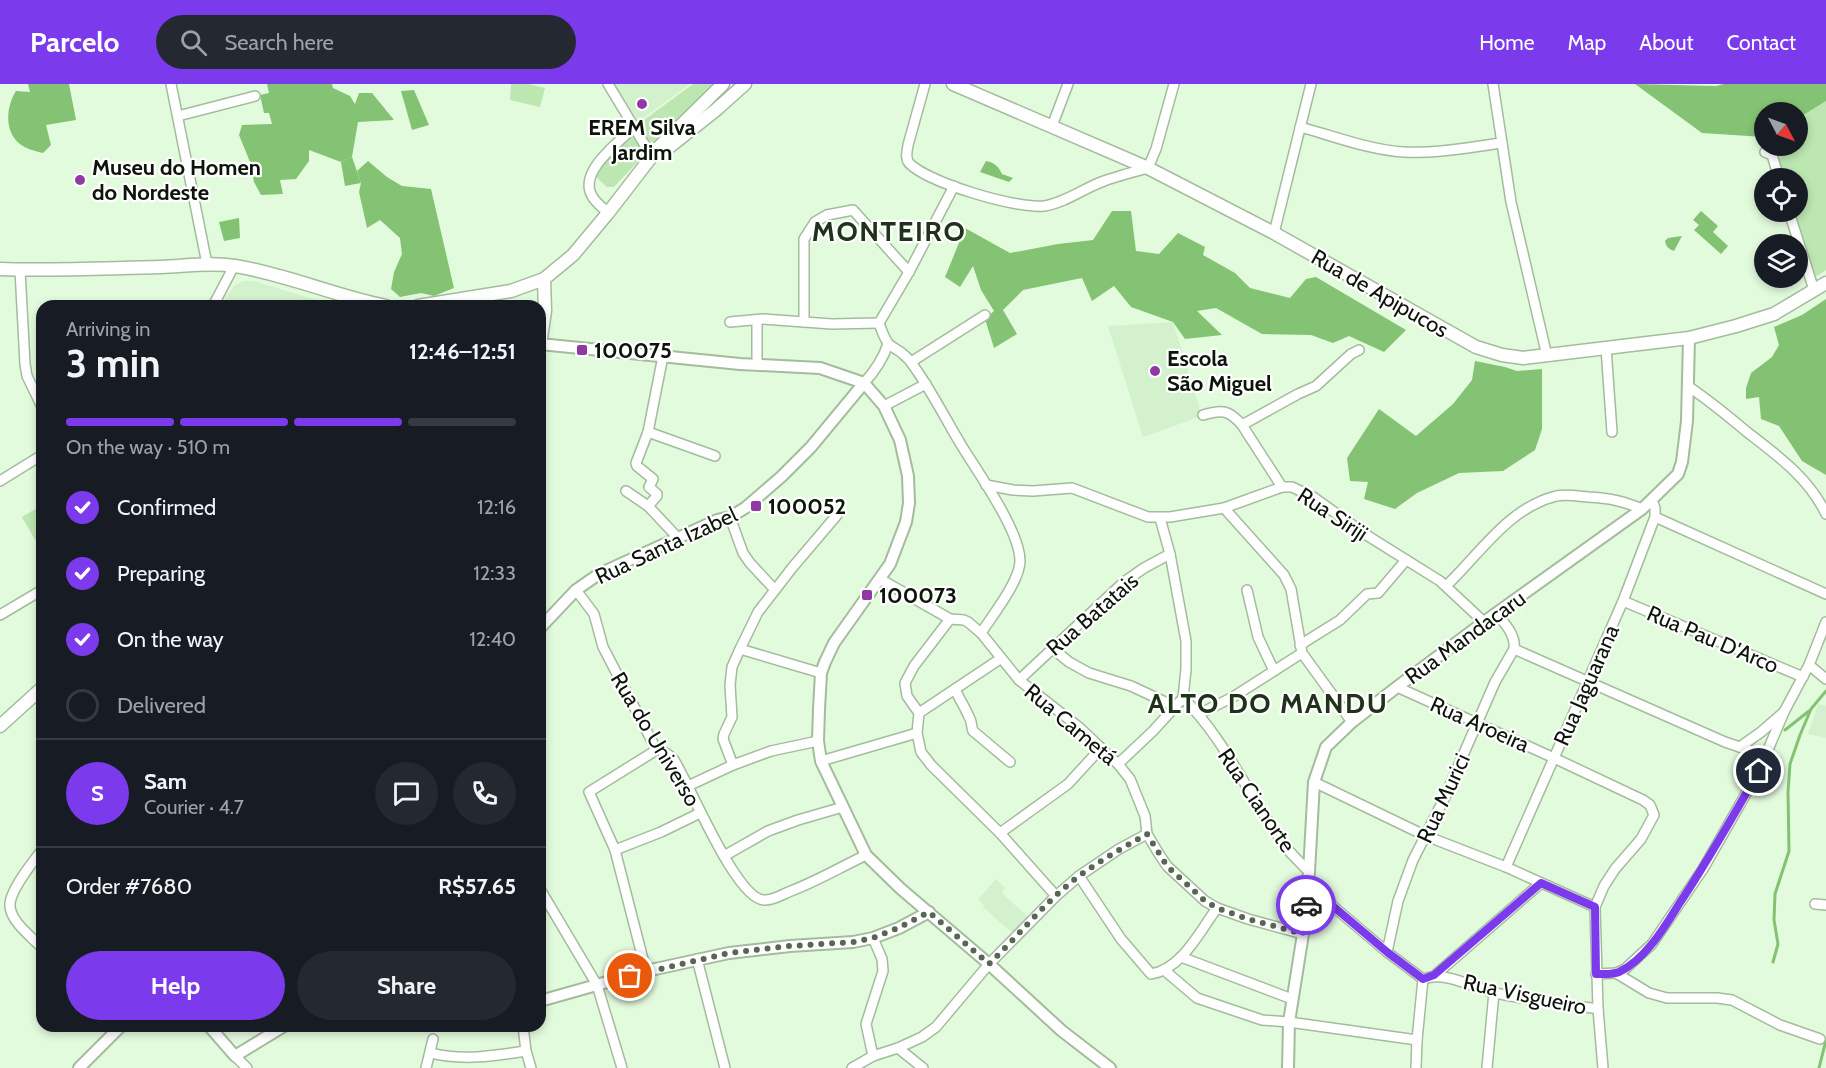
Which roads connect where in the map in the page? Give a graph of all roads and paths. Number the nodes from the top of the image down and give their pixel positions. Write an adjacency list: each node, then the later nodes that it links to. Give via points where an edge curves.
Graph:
1 (171, 84): 14 (street)
2 (608, 84): 17 (street)
3 (723, 84): 19 (main road)
4 (734, 84): 13 (main road)
5 (745, 84): 13 (main road)
6 (925, 84): 21 (street, via 907,160 933,178)
7 (953, 84): 15 (main road, Rua de Apipucos)
8 (1068, 84): 15 (street)
9 (1174, 84): 20 (street)
10 (1311, 84): 16 (street)
11 (1493, 84): 18 (street)
12 (255, 96): 14 (street)
13 (717, 109): 19 (main road)
14 (177, 116): 25 (street)
15 (1052, 126): 20 (main road, Rua de Apipucos)
16 (1300, 127): 18 (street, via 1402,152 1429,153); 24 (street)
17 (633, 128): 19 (street); 22 (street, via 591,173 591,195)
18 (1502, 143): 48 (street, via 1511,202)
19 (652, 157): 22 (main road)
20 (1148, 168): 21 (street, via 1103,181 1046,206 998,200); 24 (main road, Rua de Apipucos)
21 (954, 186): 29 (street)
22 (608, 213): 30 (main road, via 573,255)
23 (1792, 222): 32 (street)
24 (1274, 233): 48 (main road, Rua de Apipucos, via 1476,347 1502,356)
25 (207, 264): 26 (main road); 28 (main road)
26 (234, 266): 33 (street); 34 (main road)
27 (0, 269): 28 (main road)
28 (20, 270): 54 (street, via 25,364)
29 (909, 272): 40 (street, via 853,210 827,215 815,222 804,239); 41 (street)
30 (544, 279): 35 (main road, via 511,291); 36 (main road)
31 (1826, 283): 32 (main road, Rua de Apipucos)
32 (1814, 290): 42 (main road, Rua de Apipucos, via 1774,314)
33 (216, 300)
34 (364, 300)
35 (455, 300)
36 (545, 300)
37 (985, 315): 49 (street)
38 (757, 320): 39 (street); 40 (street); 50 (street)
39 (730, 322)
40 (804, 322): 41 (street)
41 (879, 322): 43 (street)
42 (1689, 338): 45 (main road, Rua de Apipucos); 53 (street)
43 (888, 344): 49 (street); 51 (street)
44 (546, 346): 47 (street)
45 (1606, 348): 48 (main road, Rua de Apipucos); 59 (street)
46 (1359, 350): 57 (street, via 1316,386)
47 (663, 356): 50 (street); 58 (street)
48 (1547, 356)
49 (911, 363): 52 (street)
50 (757, 364): 51 (street, via 820,368)
51 (864, 383): 55 (street); 72 (street, Rua Santa Izabel, via 811,447 755,501)
52 (926, 384): 55 (street); 63 (street)
53 (1689, 387): 66 (street, Rua Mandacaru, via 1680,468); 71 (street, via 1796,472 1819,499)
54 (36, 395)
55 (884, 406): 78 (street, via 906,461 909,503 901,539)
56 (1203, 415): 57 (street, via 1224,411)
57 (1242, 425): 64 (street)
58 (648, 432): 60 (street); 67 (street, via 636,464 653,479 649,487 657,496)
59 (1612, 432)
60 (714, 456)
61 (36, 459): 62 (street)
62 (0, 481)
63 (986, 485): 74 (street, via 1013,490 1072,488 1136,513); 92 (street, via 1013,535 1020,561 1010,587)
64 (1282, 487): 68 (street, Rua Siriji); 77 (street, Rua Siriji, via 1292,487 1313,497)
65 (626, 491): 67 (street)
66 (1652, 500): 69 (street, Rua Mandacaru); 73 (street)
67 (648, 506): 75 (street)
68 (1224, 508): 74 (street, Rua Siriji); 95 (street, via 1284,575 1291,589)
69 (1642, 510): 79 (street, via 1604,498 1558,496 1540,502 1506,523); 86 (street, Rua Mandacaru)
70 (837, 514): 81 (street)
71 (1826, 514)
72 (730, 517): 75 (street, Rua Santa Izabel); 81 (street, via 746,558)
73 (1655, 517): 84 (street); 85 (street, Rua Jaguarana)
74 (1160, 518): 76 (street)
75 (678, 538): 80 (street, Rua Santa Izabel, via 616,565)
76 (1170, 554): 93 (street, Rua Batatais, via 1124,582); 108 (street, via 1186,641)
77 (1406, 560): 79 (street, Rua Siriji); 95 (street, via 1378,593 1367,594)
78 (880, 579): 88 (street); 100 (street, via 834,643)
79 (1446, 586): 90 (street, Rua Siriji)
80 (576, 590): 89 (street, Rua Santa Izabel); 120 (street, Rua do Universo, via 594,614 603,647)
81 (775, 590): 94 (street, via 758,612)
82 (1247, 590): 99 (street, via 1258,637)
83 (36, 594): 87 (street)
84 (1826, 594)
85 (1623, 600): 101 (street, Rua Pau D'Arco); 104 (street, Rua Jaguarana)
86 (1497, 614): 90 (street, Rua Mandacaru); 96 (street, via 1513,635)
87 (0, 615)
88 (950, 619): 92 (street, via 964,620); 111 (street, via 905,683 907,696)
89 (546, 622)
90 (1484, 622): 105 (street, Rua Mandacaru)
91 (1826, 622): 98 (street)
92 (981, 633): 97 (street, Rua Cametá)
93 (1052, 648): 103 (street, Rua Batatais); 109 (street, via 1089,673 1131,686)
94 (740, 649): 100 (street); 126 (street, via 732,667 731,720 723,739)
95 (1301, 649): 99 (street); 113 (street)
96 (1514, 649): 104 (street); 114 (street, Rua Murici)
97 (1000, 659): 103 (street, Rua Cametá); 106 (street)
98 (1809, 665): 101 (street); 102 (street)
99 (1274, 671): 112 (street)
100 (821, 673): 117 (street)
101 (1803, 677): 110 (street)
102 (1826, 679)
103 (1019, 680): 119 (street, Rua Cametá)
104 (1589, 681): 118 (street); 122 (street, Rua Jaguarana)
105 (1397, 687): 113 (street, Rua Mandacaru); 114 (street, Rua Aroeira)
106 (955, 689): 111 (street); 124 (street, via 973,731)
107 (36, 693): 115 (main road)
108 (1183, 698): 109 (street); 112 (street, Rua Cianorte)
109 (1176, 707): 125 (street)
110 (1784, 712): 118 (street); 121 (street)
111 (919, 713): 116 (street)
112 (1199, 714): 139 (street, Rua Cianorte, via 1273,829)
113 (1352, 722): 127 (street, Rua Mandacaru, via 1326,747)
114 (1476, 723): 122 (street, Rua Aroeira); 133 (street, Rua Murici)
115 (0, 726)
116 (917, 733): 123 (street); 131 (street, via 921,752 930,765)
117 (818, 741): 123 (street); 126 (street, via 771,751)
118 (1740, 747): 121 (street)
119 (1101, 748): 125 (street, Rua Cametá); 131 (street, via 1068,784)
120 (658, 749): 128 (street, Rua do Universo, via 672,757); 134 (street, via 590,792)
121 (1766, 756): 160 (street, via 1703,869 1663,929 1643,953)
122 (1554, 758): 138 (street, Rua Jaguarana); 147 (street, Rua Aroeira, via 1643,800 1654,815 1641,839 1604,886)
123 (821, 761): 129 (street)
124 (1010, 762)
125 (1118, 764): 132 (street, Rua Cametá, via 1139,800)
126 (733, 765): 128 (street)
127 (1314, 782): 133 (street); 139 (street, Rua Mandacaru)
128 (687, 786): 130 (street, Rua do Universo)
129 (843, 807): 135 (street); 136 (street, via 768,831)
130 (700, 813): 134 (street); 136 (street, Rua do Universo)
131 (1000, 833): 143 (street)
132 (1147, 834): 140 (street); 148 (street, Rua Cametá, via 1167,866)
133 (1426, 836): 138 (street); 153 (street, Rua Murici, via 1398,901)
134 (615, 850): 158 (street)
135 (866, 855): 136 (street, Rua do Universo, via 765,900 756,898 741,882); 149 (street)
136 (724, 856)
137 (36, 858): 152 (street, via 10,900 13,916)
138 (1506, 867): 141 (street)
139 (1309, 872): 142 (street, Rua Mandacaru)
140 (1079, 876): 143 (street); 157 (street, via 1121,939 1151,974)
141 (1541, 883): 147 (street); 161 (street)
142 (1308, 885): 150 (street, Rua Mandacaru); 153 (street)
143 (1056, 896): 156 (street)
144 (546, 899): 163 (street)
145 (1815, 904): 146 (street)
146 (1826, 905)
147 (1595, 907): 159 (street)
148 (1217, 908): 150 (street, Rua Cametá); 154 (street)
149 (929, 912): 151 (street); 156 (street)
150 (1303, 934): 166 (street, Rua Mandacaru)
151 (873, 938): 155 (street); 180 (street, via 883,971 866,1024)
152 (36, 941)
153 (1387, 952): 162 (street)
154 (1181, 957): 157 (street); 166 (street)
155 (697, 959): 158 (street); 186 (street)
156 (989, 964): 176 (street, via 936,1027); 189 (street, via 1062,1031)
157 (1164, 970): 168 (street, via 1203,1001 1262,1020)
158 (646, 971): 163 (street)
159 (1596, 974): 160 (street); 167 (street)
160 (1616, 974): 173 (street, via 1649,993 1667,998 1731,1000 1780,1025)
161 (1434, 975): 162 (street, Rua Visgueiro); 164 (street, Rua Visgueiro)
162 (1423, 979): 175 (street)
163 (597, 985): 165 (street); 185 (street)
164 (1494, 992): 167 (street, Rua Visgueiro); 192 (street)
165 (546, 999)
166 (1292, 999): 168 (street, Rua Mandacaru)
167 (1598, 1009): 193 (street)
168 (1289, 1022): 175 (street); 190 (street, Rua Mandacaru)
169 (113, 1032): 181 (street)
170 (214, 1032): 179 (street)
171 (274, 1032): 179 (street)
172 (523, 1032): 177 (street)
173 (1820, 1038)
174 (433, 1039): 178 (street)
175 (1417, 1040): 191 (street)
176 (898, 1048): 180 (street); 188 (street)
177 (525, 1051): 178 (street, via 488,1057); 184 (street)
178 (431, 1053): 183 (street)
179 (235, 1056): 182 (street)
180 (873, 1056): 187 (street)
181 (78, 1068)
182 (247, 1068)
183 (426, 1068)
184 (531, 1068)
185 (622, 1068)
186 (724, 1068)
187 (852, 1068)
188 (923, 1068)
189 (1110, 1068)
190 (1288, 1068)
191 (1416, 1068)
192 (1487, 1068)
193 (1603, 1068)

